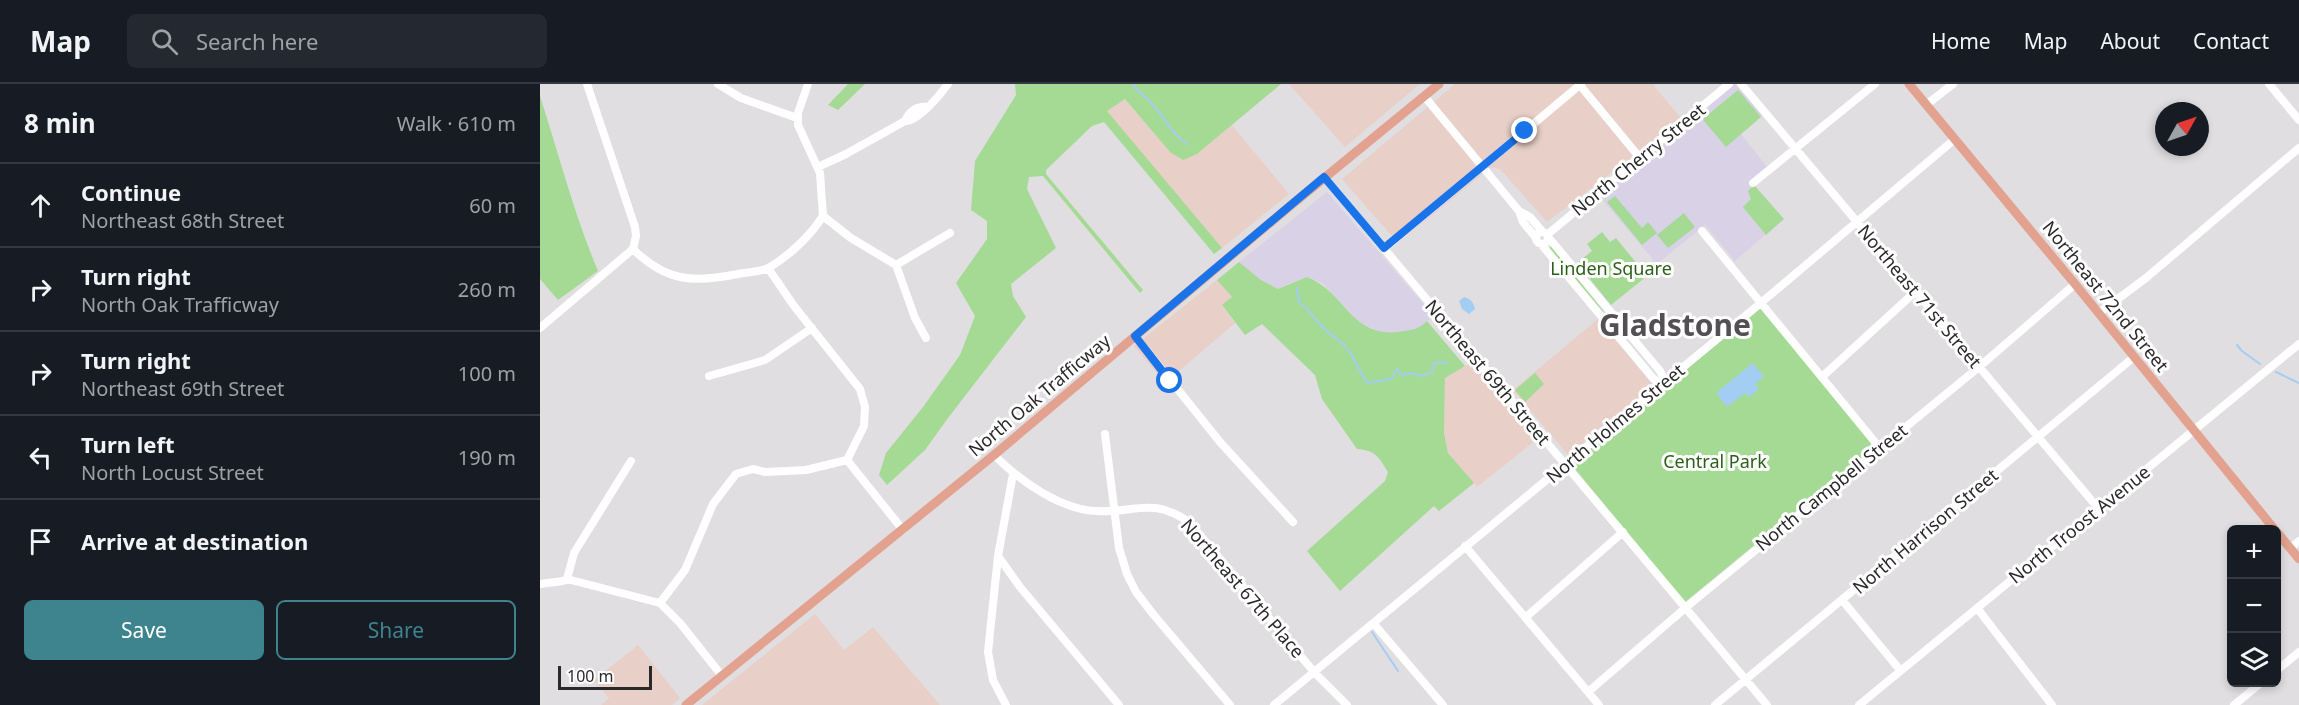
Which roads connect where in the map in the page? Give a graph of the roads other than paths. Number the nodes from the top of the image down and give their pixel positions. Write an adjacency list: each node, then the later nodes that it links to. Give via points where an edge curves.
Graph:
1 (586, 84): 33 (street, via 635,227)
2 (718, 84): 15 (street, via 741,98)
3 (808, 84): 15 (street)
4 (948, 84): 22 (street, via 925,112 911,121)
5 (1439, 84): 13 (main road, North Oak Trafficway)
6 (1580, 84): 20 (street); 21 (street)
7 (1729, 84): 20 (street, North Cherry Street)
8 (1742, 84): 19 (street, Northeast 71st Street)
9 (1875, 84): 19 (street)
10 (1909, 84): 14 (main road, Northeast 72nd Street)
11 (1953, 84): 14 (street)
12 (2269, 84): 16 (street)
13 (1424, 96): 21 (street); 23 (main road, North Oak Trafficway)
14 (1926, 105): 17 (main road, Northeast 72nd Street)
15 (797, 118): 22 (street)
16 (2299, 120)
17 (1955, 139): 27 (street, North Holmes Street); 36 (main road, Northeast 72nd Street)
18 (2299, 148): 39 (street)
19 (1796, 150): 24 (street); 27 (street, Northeast 71st Street)
20 (1640, 158): 30 (street, North Cherry Street)
21 (1482, 166): 25 (street); 32 (street)
22 (818, 167): 26 (street)
23 (1324, 177): 32 (street, Northeast 69th Street); 42 (main road, North Oak Trafficway)
24 (1753, 183)
25 (1519, 210): 30 (street); 31 (street, via 1523,222)
26 (823, 216): 34 (street); 35 (street, via 808,236)
27 (1858, 221): 37 (street, Northeast 71st Street); 38 (street, North Holmes Street)
28 (1702, 231): 38 (street)
29 (950, 233): 34 (street)
30 (1546, 234): 31 (street, via 1547,242); 31 (street, via 1538,233); 49 (street, via 1660,371)
31 (1539, 241): 49 (street, via 1644,369)
32 (1384, 248): 57 (street, Northeast 69th Street)
33 (633, 249): 35 (street, via 658,269 682,279 719,278); 40 (street)
34 (896, 265): 43 (street)
35 (768, 268): 41 (street)
36 (2076, 284): 39 (main road, Northeast 72nd Street); 46 (street, North Campbell Street)
37 (1915, 292): 46 (street, Northeast 71st Street); 48 (street)
38 (1762, 302): 48 (street); 49 (street, North Holmes Street)
39 (2099, 314): 45 (main road, Northeast 72nd Street)
40 (540, 328)
41 (812, 328): 47 (street, via 765,360); 55 (street, via 864,398 864,426)
42 (1135, 336): 54 (main road, North Oak Trafficway); 61 (street, via 1213,433)
43 (926, 338)
44 (2299, 344): 50 (street, North Troost Avenue)
45 (2134, 357): 50 (main road, Northeast 72nd Street); 52 (street, North Harrison Street)
46 (1979, 367): 52 (street, Northeast 71st Street); 53 (street, North Campbell Street)
47 (709, 376)
48 (1823, 376): 53 (street)
49 (1663, 383): 57 (street, North Holmes Street)
50 (2195, 430): 59 (street, North Troost Avenue); 62 (main road, Northeast 72nd Street)
51 (1105, 434): 60 (street)
52 (2038, 438): 59 (street, Northeast 71st Street); 73 (street, North Harrison Street)
53 (1879, 447): 75 (street, North Campbell Street)
54 (994, 455): 58 (street, Northeast 67th Place); 63 (main road, North Oak Trafficway)
55 (847, 460): 63 (street); 74 (street, via 806,470 753,469 736,474 714,504 686,570)
56 (631, 461): 71 (street, via 574,553)
57 (1565, 465): 64 (street, Northeast 69th Street); 67 (street, North Holmes Street)
58 (1013, 474): 60 (street, Northeast 67th Place, via 1072,507 1100,512); 69 (street)
59 (2098, 508): 76 (street, North Troost Avenue)
60 (1115, 510): 82 (street, Northeast 67th Place, via 1165,508 1190,523); 90 (street, via 1123,561 1136,592)
61 (1293, 522)
62 (2272, 525)
63 (903, 530): 83 (main road, North Oak Trafficway)
64 (1623, 532): 75 (street, Northeast 69th Street); 77 (street)
65 (2281, 537): 68 (main road, Northeast 72nd Street)
66 (2299, 542): 68 (street)
67 (1465, 546): 77 (street); 78 (street, North Holmes Street)
68 (2290, 549): 70 (main road, Northeast 72nd Street)
69 (998, 556): 88 (street, via 988,652 993,680); 89 (street)
70 (2299, 559)
71 (567, 579): 72 (street); 74 (street)
72 (540, 584)
73 (1842, 600): 81 (street); 84 (street, North Harrison Street)
74 (660, 603): 83 (street)
75 (1685, 608): 84 (street, Northeast 69th Street); 86 (street, North Campbell Street)
76 (1977, 608): 81 (street, North Troost Avenue); 98 (street)
77 (1526, 617): 86 (street)
78 (1374, 624): 82 (street, North Holmes Street); 93 (street)
79 (2299, 652): 80 (street)
80 (2281, 667)
81 (1900, 670): 97 (street, North Troost Avenue)
82 (1314, 672): 91 (street, North Holmes Street); 92 (street, Northeast 67th Place)
83 (722, 676): 87 (main road, North Oak Trafficway)
84 (1746, 680): 95 (street, North Harrison Street); 96 (street, Northeast 69th Street)
85 (2256, 687): 99 (street)
86 (1588, 692): 94 (street)
87 (686, 705)
88 (1006, 705)
89 (1119, 705)
90 (1230, 705)
91 (1274, 705)
92 (1347, 705)
93 (1443, 705)
94 (1599, 705)
95 (1715, 705)
96 (1767, 705)
97 (1859, 705)
98 (2052, 705)
99 (2234, 705)

